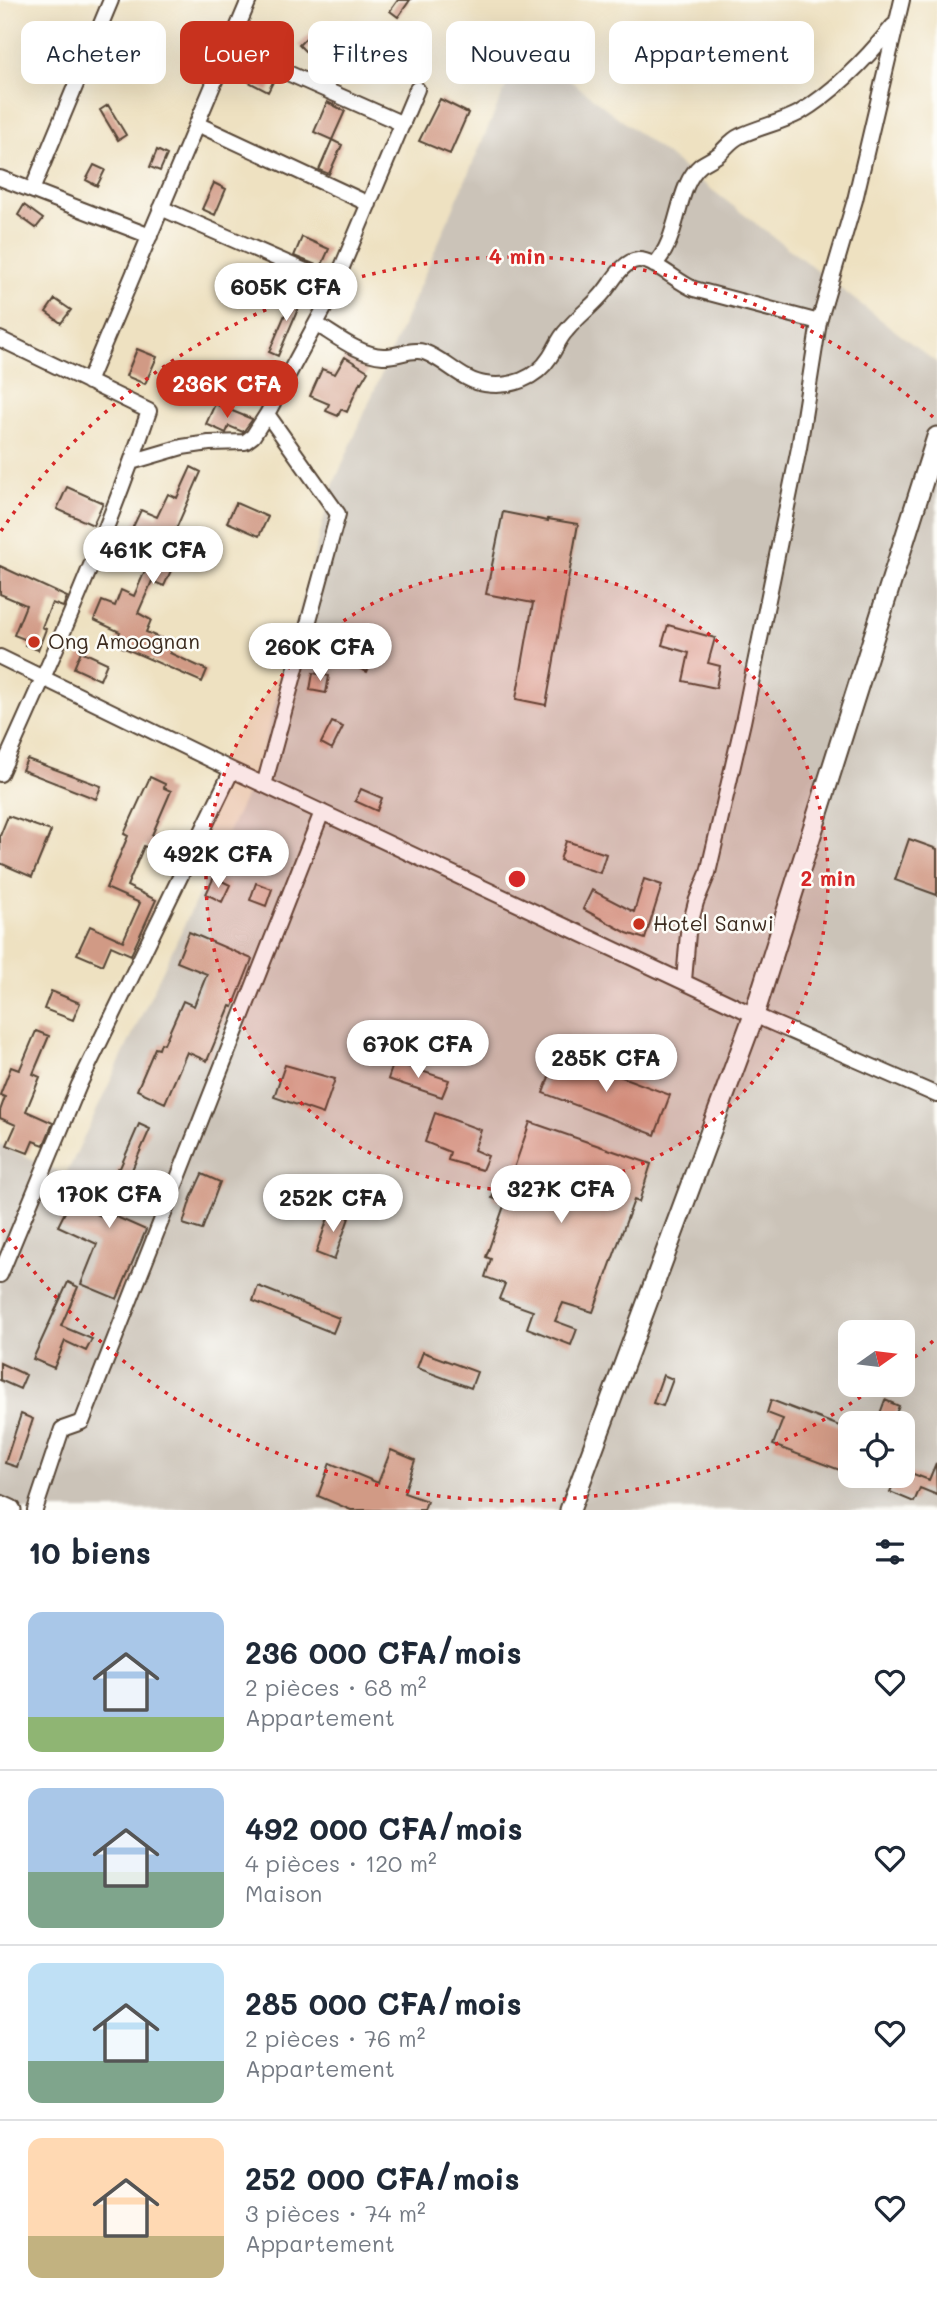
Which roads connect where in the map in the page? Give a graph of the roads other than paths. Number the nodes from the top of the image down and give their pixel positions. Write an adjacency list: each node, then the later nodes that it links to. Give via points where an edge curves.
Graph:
1 (111, 0): 12 (street)
2 (249, 0): 4 (street)
3 (902, 0): 5 (street)
4 (240, 21)
5 (896, 23): 16 (street, via 859,65 818,99 782,121 738,137 698,168 689,182 670,245); 18 (street, via 855,200)
6 (294, 76): 10 (street)
7 (214, 84): 9 (street)
8 (417, 89): 10 (street)
9 (197, 124): 13 (street); 14 (street)
10 (403, 124): 13 (street)
11 (0, 178): 12 (street)
12 (32, 190): 15 (street)
13 (369, 204): 17 (street)
14 (162, 208): 15 (street); 17 (street)
15 (150, 236): 21 (street)
16 (654, 265): 18 (street, via 694,289); 19 (street, via 643,260 628,264 568,328 537,372 512,385 484,384 420,351 371,354)
17 (335, 284): 19 (street)
18 (819, 322): 31 (street, via 799,447 746,709 708,873 688,933)
19 (316, 324): 22 (street)
20 (0, 339): 21 (street)
21 (89, 382): 24 (street, via 149,411)
22 (267, 414): 24 (street, via 245,442 183,447); 29 (street, via 338,514)
23 (937, 436): 32 (street)
24 (131, 462): 26 (street)
25 (0, 657): 26 (street)
26 (44, 677): 27 (street); 28 (street)
27 (232, 770): 29 (street); 34 (street, via 79,1086)
28 (0, 774)
29 (264, 785): 30 (street)
30 (322, 811): 31 (street); 37 (street, via 82,1422 62,1429)
31 (684, 981): 32 (street)
32 (754, 1015): 33 (street); 38 (street)
33 (937, 1095)
34 (0, 1275)
35 (0, 1505): 36 (street)
36 (11, 1510)
37 (34, 1510)
38 (570, 1510)

